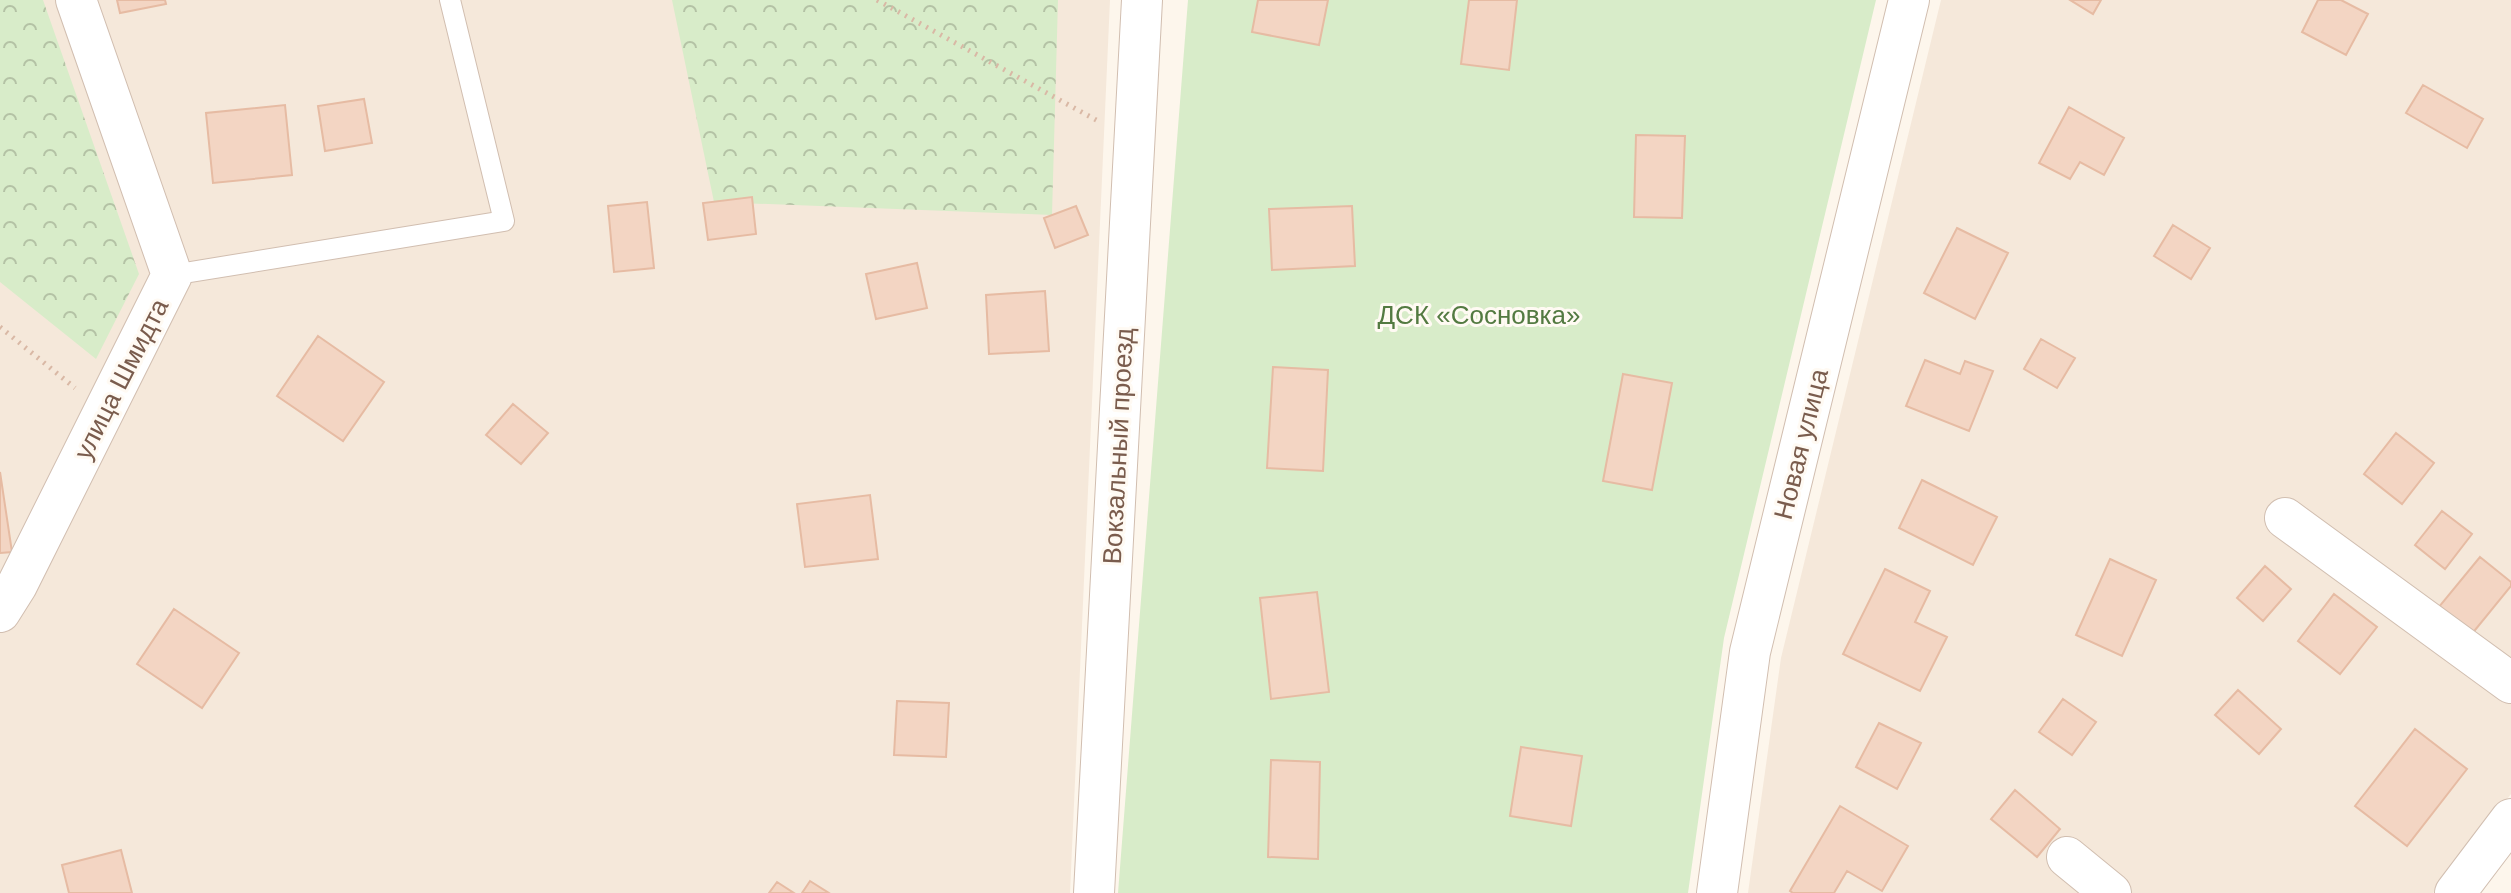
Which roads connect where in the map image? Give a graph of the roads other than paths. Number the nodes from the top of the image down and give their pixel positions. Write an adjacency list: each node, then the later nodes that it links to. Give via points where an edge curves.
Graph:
1 (76, 0): 5 (street, улица Шмидта)
2 (450, 0): 5 (lane, via 504,221)
3 (1142, 0): 11 (street, Вокзальный проезд)
4 (1909, 0): 12 (street, Новая улица, via 1750,652)
5 (172, 275): 7 (street, улица Шмидта)
6 (2285, 518): 8 (street)
7 (0, 612)
8 (2511, 683)
9 (2511, 819): 14 (street)
10 (2067, 857): 13 (street)
11 (1094, 893)
12 (1717, 893)
13 (2111, 893)
14 (2455, 893)

